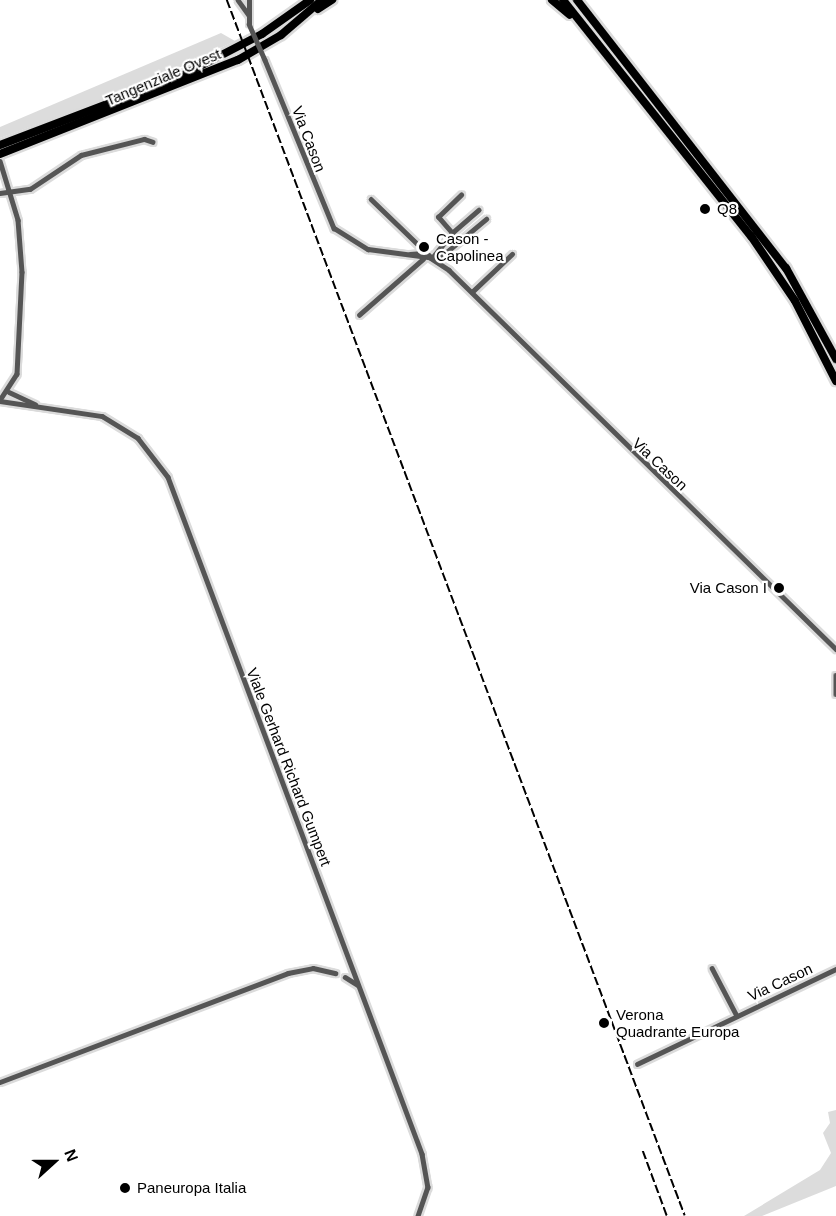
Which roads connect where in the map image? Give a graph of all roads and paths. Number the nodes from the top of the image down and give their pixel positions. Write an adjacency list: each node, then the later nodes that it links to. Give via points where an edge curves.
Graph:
1 (238, 0): 12 (street)
2 (249, 0): 12 (street, Via Cason)
3 (302, 0): 14 (highway, Tangenziale Ovest)
4 (310, 0): 14 (highway, Tangenziale Ovest)
5 (322, 0): 13 (highway, Tangenziale Ovest)
6 (332, 0): 13 (highway)
7 (552, 0): 15 (highway)
8 (563, 0): 15 (highway)
9 (572, 0): 11 (highway)
10 (578, 0): 11 (highway)
11 (582, 9): 35 (highway, via 786,268)
12 (249, 15): 29 (street, Via Cason, bridge, via 249,24 334,228 368,249)
13 (295, 24): 18 (highway, Tangenziale Ovest, via 212,72)
14 (275, 25): 17 (highway, Tangenziale Ovest, via 183,75)
15 (584, 26): 36 (highway, via 751,237 795,301)
16 (153, 142): 20 (street, via 144,139 81,155 30,189)
17 (0, 145)
18 (0, 154)
19 (0, 161): 20 (street)
20 (10, 192): 21 (street); 37 (street, via 22,254 18,364)
21 (0, 193)
22 (461, 195): 26 (street, via 438,217)
23 (371, 199): 27 (street, Via Cason)
24 (478, 210): 26 (street)
25 (486, 219): 32 (street)
26 (452, 233): 31 (street)
27 (413, 241): 28 (street, Via Cason); 29 (street); 31 (street, Via Cason)
28 (419, 252): 29 (street, Via Cason); 31 (street, Via Cason)
29 (409, 254): 31 (street, Via Cason)
30 (512, 254): 33 (street)
31 (428, 258): 32 (street, Via Cason); 34 (street)
32 (437, 260): 33 (street, Via Cason)
33 (472, 292): 40 (street, Via Cason)
34 (359, 315)
35 (836, 359)
36 (836, 381)
37 (7, 393): 38 (street); 39 (street, via 18,391)
38 (0, 400): 39 (street)
39 (27, 403): 47 (street, Viale Gerhard Richard Gumpert, via 78,408 112,420 138,438 164,469)
40 (836, 649)
41 (836, 675): 42 (street)
42 (836, 694)
43 (712, 968): 48 (street)
44 (836, 969): 48 (street, Via Cason)
45 (335, 973): 50 (street, via 313,968 288,973)
46 (345, 977): 47 (street)
47 (358, 985): 51 (street, Viale Gerhard Richard Gumpert, via 425,1164 427,1195)
48 (737, 1016): 49 (street, Via Cason)
49 (637, 1064)
50 (0, 1082)
51 (418, 1216)

